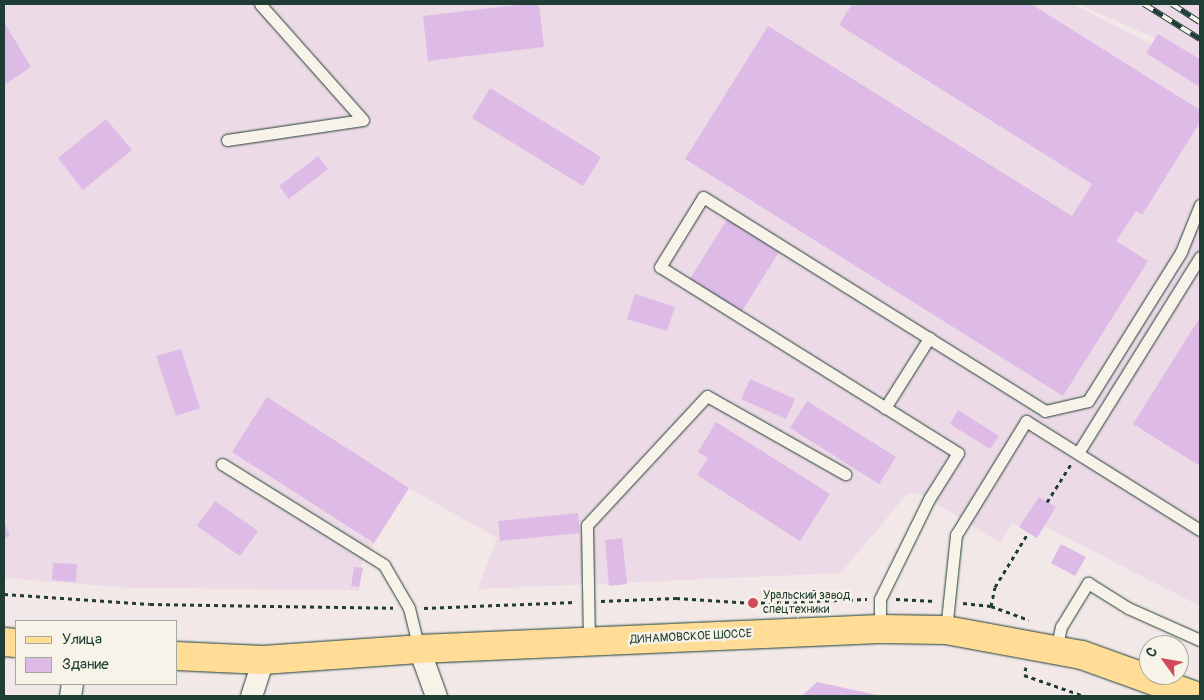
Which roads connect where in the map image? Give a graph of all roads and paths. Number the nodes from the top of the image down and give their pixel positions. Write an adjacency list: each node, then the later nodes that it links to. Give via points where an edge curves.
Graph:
1 (260, 4): 2 (lane, via 363,120)
2 (227, 140)
3 (1200, 205): 5 (lane, via 1181,252 1088,400 1045,411)
4 (1200, 257): 7 (lane)
5 (929, 338): 6 (lane); 6 (lane, via 703,197 669,251 660,267)
6 (885, 408): 14 (lane, via 958,453 929,499 880,599)
7 (1078, 453): 10 (path); 11 (lane); 15 (lane, via 1026,421 956,535)
8 (222, 464): 18 (lane, via 384,565 409,608)
9 (845, 474): 17 (lane, via 707,396 587,525)
10 (1047, 502)
11 (1200, 530)
12 (1028, 533): 13 (path, via 995,587)
13 (991, 606)
14 (880, 629): 15 (main road, ДИНАМОВСКОЕ ШОССЕ); 17 (main road, ДИНАМОВСКОЕ ШОССЕ)
15 (946, 630): 19 (main road, ДИНАМОВСКОЕ ШОССЕ)
16 (1200, 640): 19 (lane, via 1128,608 1088,583 1061,627)
17 (589, 642): 18 (main road, ДИНАМОВСКОЕ ШОССЕ)
18 (419, 649): 21 (main road, ДИНАМОВСКОЕ ШОССЕ); 23 (street)
19 (1056, 650): 24 (main road, ДИНАМОВСКОЕ ШОССЕ, via 1082,655)
20 (178, 656): 21 (main road, ДИНАМОВСКОЕ ШОССЕ)
21 (263, 660): 22 (street)
22 (251, 696)
23 (436, 696)
24 (1194, 696)

